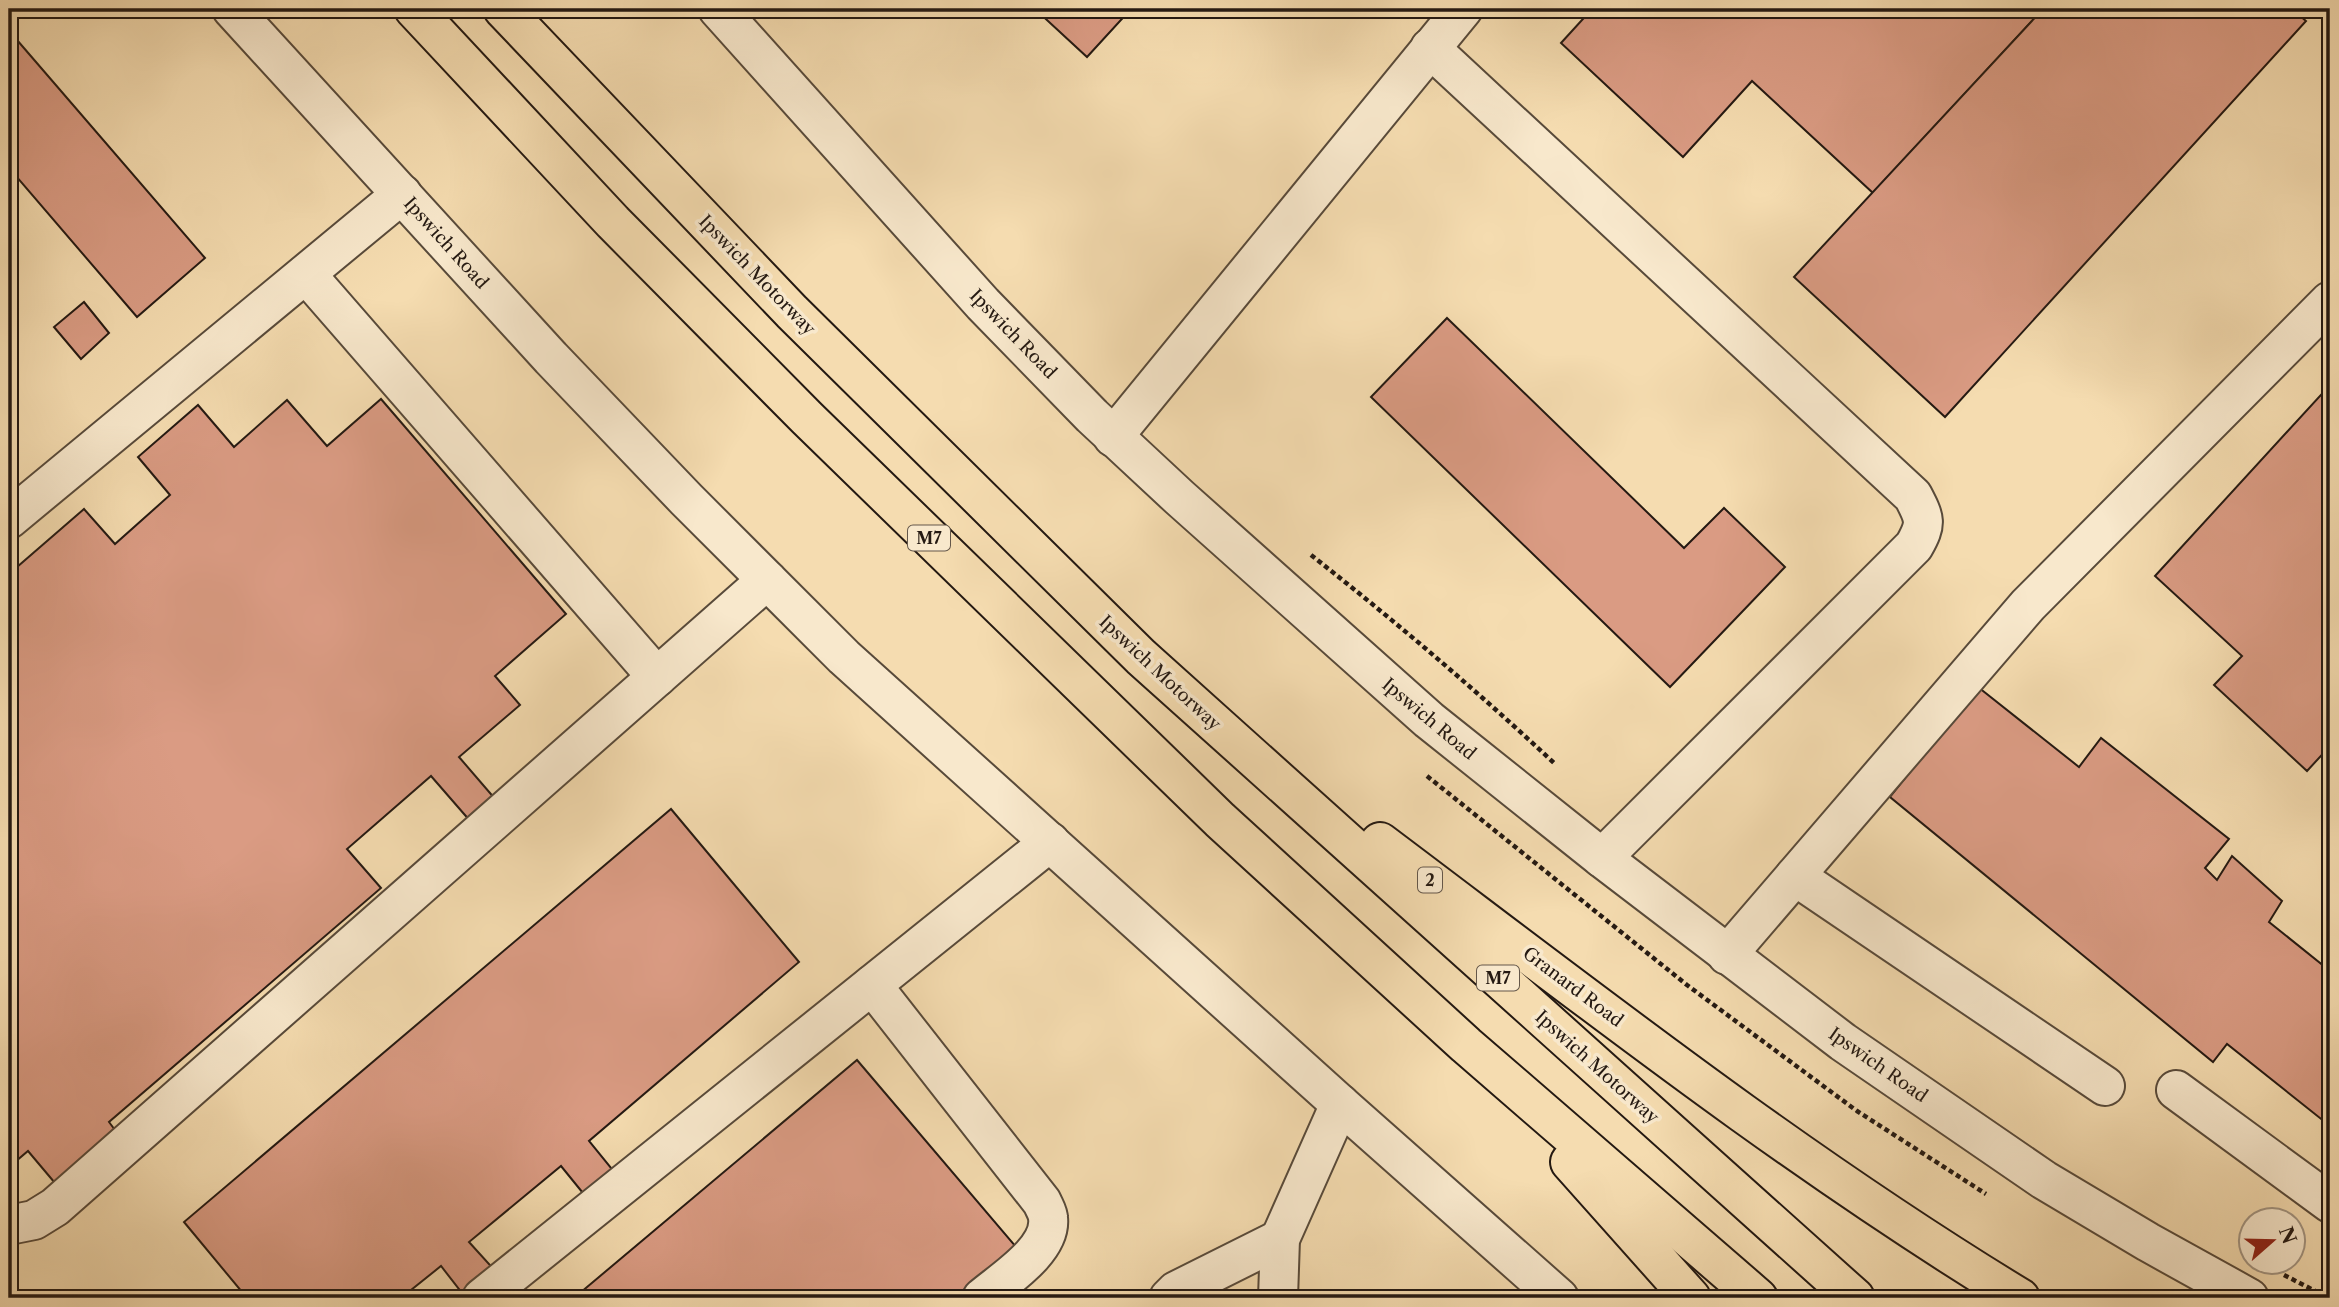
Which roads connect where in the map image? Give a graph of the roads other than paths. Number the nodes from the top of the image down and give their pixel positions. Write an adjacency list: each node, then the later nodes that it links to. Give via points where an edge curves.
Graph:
1 (232, 9): 7 (street, Ipswich Road)
2 (414, 9): 20 (highway, M7, via 613,222 846,457 1220,820)
3 (503, 9): 13 (highway, Ipswich Motorway / M7, via 792,312)
4 (718, 9): 10 (street, Ipswich Road, via 983,304)
5 (1463, 9): 6 (street)
6 (1430, 48): 10 (street); 16 (street, via 1913,496 1921,512 1924,528 1914,546)
7 (402, 194): 8 (street); 12 (street, Ipswich Road, via 551,358)
8 (306, 274): 11 (street); 14 (street)
9 (2330, 301): 17 (street, via 2028,605)
10 (1113, 437): 16 (street, Ipswich Road, via 1429,720)
11 (9, 519)
12 (767, 580): 14 (street); 15 (street, Ipswich Road, via 844,657)
13 (1141, 657): 34 (highway, Ipswich Motorway / M7); 35 (highway, Granard Road / 2, via 1722,1099 1863,1198)
14 (657, 677): 25 (street, via 55,1207 34,1220)
15 (1050, 842): 19 (street); 23 (street, Ipswich Road)
16 (1602, 858): 18 (street, Ipswich Road)
17 (1795, 876): 18 (street); 21 (street)
18 (1727, 955): 36 (street, Ipswich Road, via 1843,1042 2044,1180)
19 (872, 985): 27 (street); 28 (street, via 1042,1202 1048,1219 1045,1238 1034,1255)
20 (1466, 1045): 32 (highway); 33 (highway, M7)
21 (2105, 1086)
22 (2176, 1090): 24 (street)
23 (1340, 1104): 26 (street); 31 (street, Ipswich Road)
24 (2330, 1203)
25 (9, 1226)
26 (1280, 1239): 29 (street); 30 (street)
27 (494, 1291)
28 (982, 1298)
29 (1169, 1298)
30 (1278, 1298)
31 (1559, 1298)
32 (1691, 1298)
33 (1758, 1298)
34 (1855, 1298)
35 (2020, 1298)
36 (2249, 1298)

